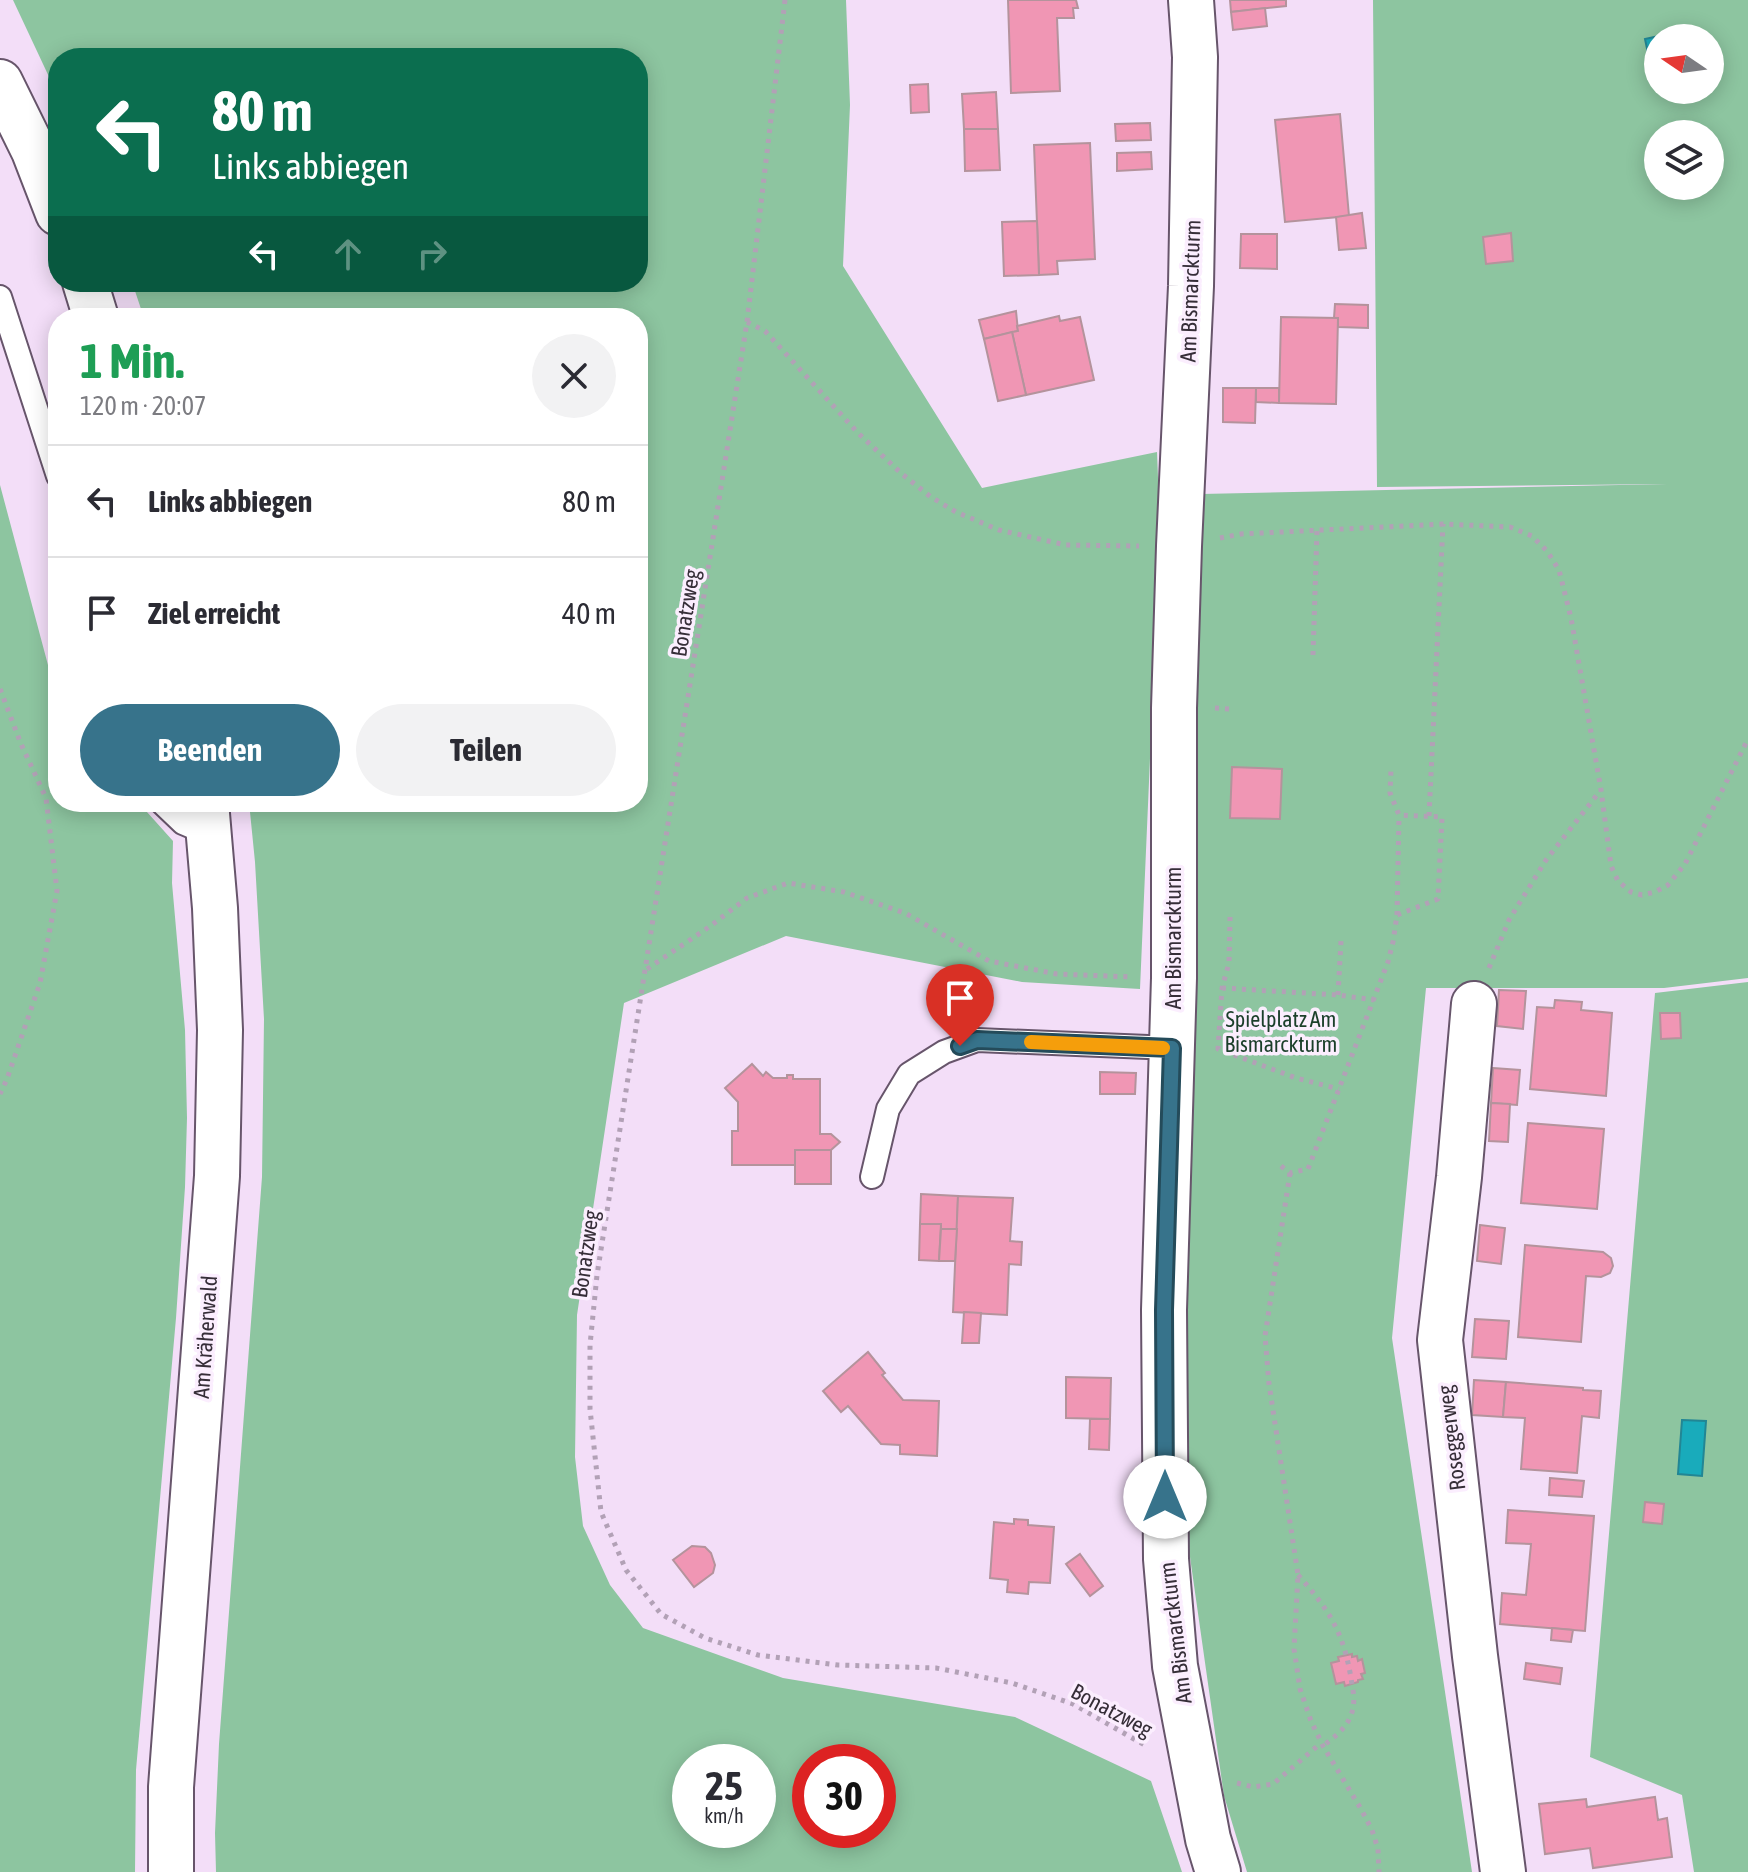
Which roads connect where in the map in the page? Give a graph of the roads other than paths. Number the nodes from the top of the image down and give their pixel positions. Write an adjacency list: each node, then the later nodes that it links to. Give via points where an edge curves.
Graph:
1 (1191, 0): 9 (street, Am Bismarckturm, via 1191,286 1174,708)
2 (0, 82): 3 (street)
3 (48, 187)
4 (0, 297): 5 (lane)
5 (48, 445)
6 (171, 812): 7 (lane, via 183,823)
7 (208, 818): 11 (street, Am Kräherwald, via 220,1030 217,1176 172,1773)
8 (1474, 1004): 13 (street, Roseggerweg, via 1440,1340)
9 (1172, 1048): 10 (lane, via 977,1040 944,1052 909,1074 888,1109); 12 (street, Am Bismarckturm, via 1164,1310 1166,1559 1175,1666)
10 (872, 1177)
11 (171, 1872)
12 (1218, 1872)
13 (1503, 1872)

